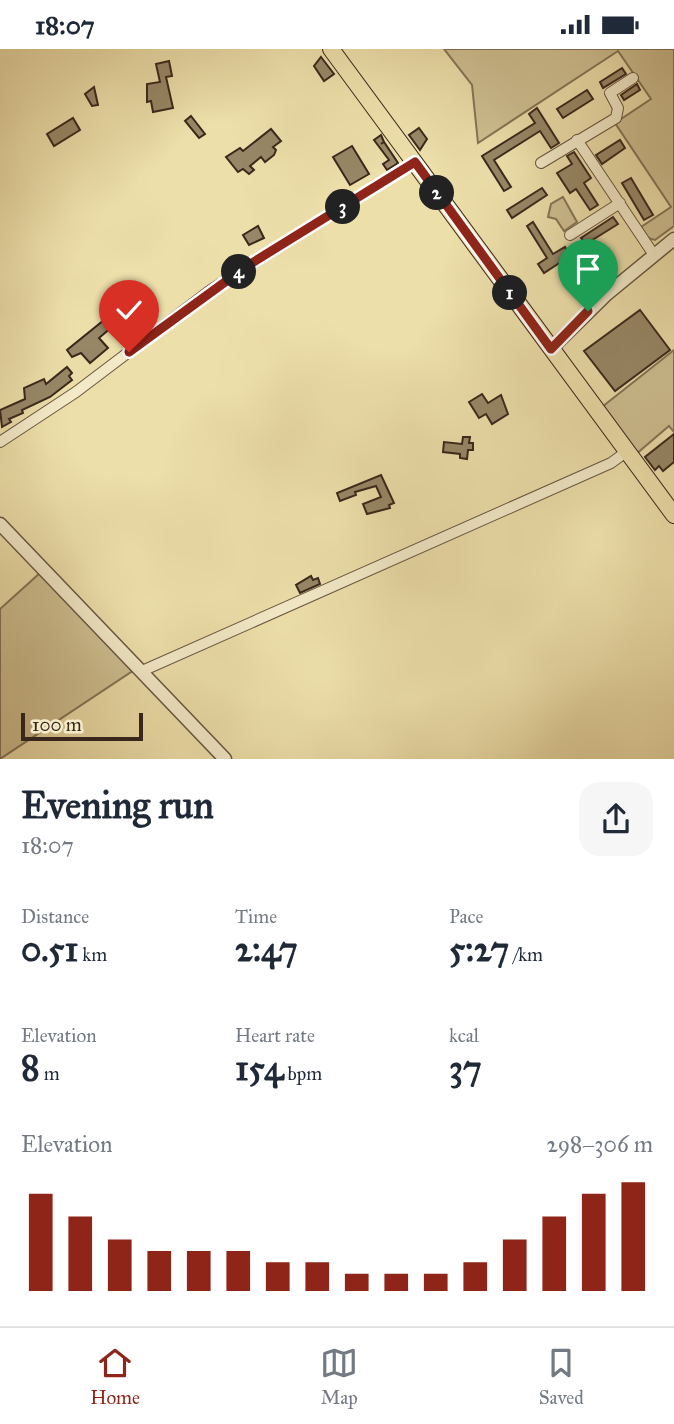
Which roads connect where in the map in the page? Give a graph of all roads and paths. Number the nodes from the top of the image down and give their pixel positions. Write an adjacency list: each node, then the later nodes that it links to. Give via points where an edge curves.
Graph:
1 (331, 49): 4 (main road)
2 (633, 78): 3 (street, via 610,93 618,107 616,118)
3 (577, 140): 5 (street); 6 (street)
4 (415, 162): 10 (main road); 11 (street, via 212,289 76,393)
5 (541, 163)
6 (620, 203): 7 (street); 9 (street)
7 (570, 235)
8 (674, 239): 9 (street)
9 (654, 255): 10 (street)
10 (551, 349): 12 (main road)
11 (0, 442)
12 (626, 452): 13 (main road); 15 (street, via 611,463)
13 (674, 515)
14 (0, 524): 15 (street)
15 (142, 671): 16 (street)
16 (225, 759)

